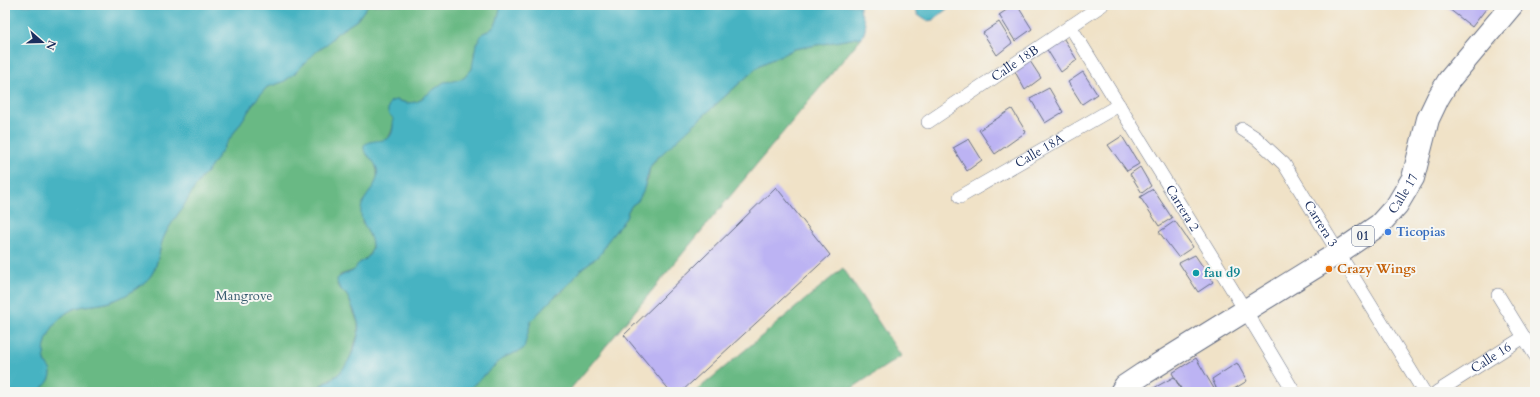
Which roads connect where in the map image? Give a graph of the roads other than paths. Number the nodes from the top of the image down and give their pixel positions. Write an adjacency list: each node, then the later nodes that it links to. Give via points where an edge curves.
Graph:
1 (1102, 5): 3 (street, Calle 18B)
2 (1512, 5): 8 (highway, Calle 17 / 01, via 1449,80 1438,98 1428,120 1413,178 1397,205 1379,225)
3 (1070, 26): 4 (street, Carrera 2); 5 (street, Calle 18B)
4 (1119, 106): 7 (street, Calle 18A); 10 (street, Carrera 2)
5 (928, 122)
6 (1242, 129): 8 (street, Carrera 3, via 1256,138 1284,164)
7 (960, 198)
8 (1338, 253): 10 (highway, Calle 17 / 01); 15 (street, Carrera 3)
9 (1498, 295): 11 (street)
10 (1246, 310): 13 (highway, Calle 17 / 01); 14 (street, Carrera 2)
11 (1524, 337): 12 (street); 16 (street, Calle 16)
12 (1535, 355)
13 (1124, 390)
14 (1294, 392)
15 (1424, 392)
16 (1438, 392)

